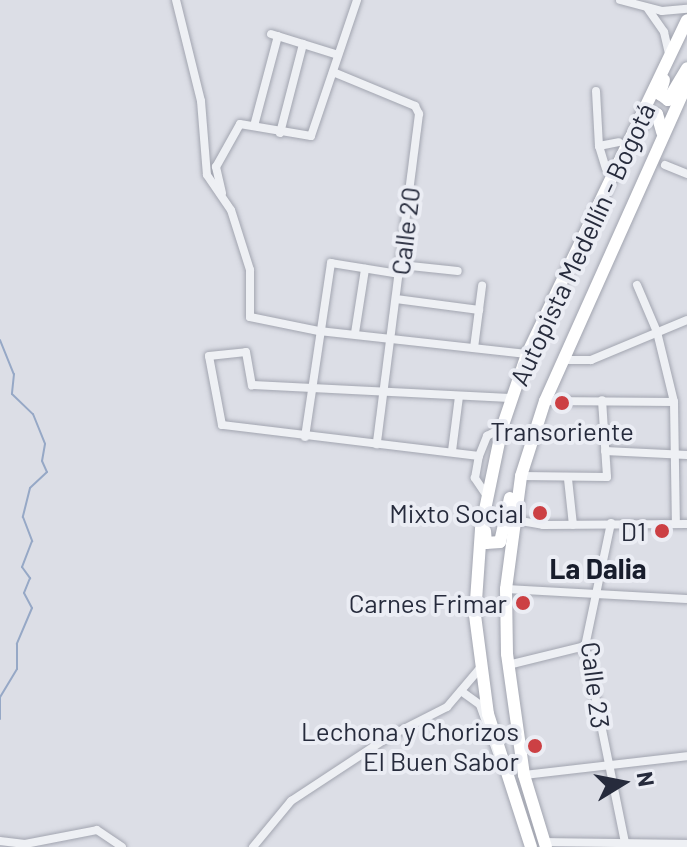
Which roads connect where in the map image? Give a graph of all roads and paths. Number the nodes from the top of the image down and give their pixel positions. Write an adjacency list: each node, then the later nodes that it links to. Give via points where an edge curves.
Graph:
1 (176, 0): 23 (street, via 198,87 205,168)
2 (357, 0): 10 (street)
3 (620, 0): 4 (street)
4 (647, 9): 5 (street); 9 (street, via 664,32)
5 (687, 9)
6 (687, 20): 9 (highway, Autopista Medellín - Bogotá)
7 (687, 29): 11 (highway, via 661,88 663,98 675,95)
8 (303, 44): 10 (street); 15 (street, via 274,35); 16 (street)
9 (669, 53): 24 (highway, Autopista Medellín - Bogotá)
10 (338, 55): 12 (street)
11 (687, 68)
12 (333, 72): 16 (street, via 311,136); 26 (street, Calle 20, via 418,109)
13 (686, 86): 22 (highway, Autopista Medellín - Bogotá)
14 (596, 91): 18 (street)
15 (254, 126): 16 (street); 23 (street, via 237,126 219,157 215,173)
16 (280, 133)
17 (619, 142): 18 (street)
18 (599, 146): 20 (street)
19 (665, 165): 21 (street)
20 (606, 169)
21 (687, 174)
22 (642, 187): 24 (highway, via 663,129 657,114 646,118 609,197); 39 (highway, Autopista Medellín - Bogotá)
23 (226, 201): 33 (street, via 250,270 250,317)
24 (592, 218): 38 (highway, Autopista Medellín - Bogotá)
25 (365, 269): 26 (street); 33 (street, via 331,263); 35 (street)
26 (400, 269): 27 (street); 30 (street, Calle 20)
27 (458, 271)
28 (637, 285): 34 (street)
29 (482, 286): 31 (street)
30 (396, 299): 31 (street); 36 (street, Calle 20)
31 (479, 310): 37 (street)
32 (687, 320): 34 (street)
33 (319, 331): 35 (street); 40 (street)
34 (657, 332): 39 (street, via 591,360); 46 (street)
35 (355, 333): 36 (street)
36 (392, 338): 37 (street); 41 (street, Calle 20)
37 (474, 348): 38 (street)
38 (527, 354): 43 (highway, Autopista Medellín - Bogotá)
39 (563, 360): 45 (highway, Autopista Medellín - Bogotá)
40 (311, 390): 41 (street); 48 (street); 48 (street, via 252,385 243,351 209,356 220,424)
41 (386, 393): 42 (street); 49 (street, Calle 20)
42 (459, 396): 43 (street); 51 (street)
43 (511, 398): 47 (highway, Autopista Medellín - Bogotá)
44 (602, 400): 45 (street); 46 (street); 52 (street)
45 (545, 401): 56 (highway, Autopista Medellín - Bogotá)
46 (674, 402): 53 (street)
47 (502, 428): 50 (highway, Autopista Medellín - Bogotá); 55 (street, via 487,436)
48 (305, 437): 49 (street)
49 (377, 444): 51 (street)
50 (498, 445): 56 (highway, via 485,532 490,545 502,539 514,477); 58 (highway, Autopista Medellín - Bogotá)
51 (452, 451): 55 (street)
52 (605, 451): 53 (street); 57 (street, via 607,477)
53 (677, 455): 54 (street); 61 (street)
54 (687, 455)
55 (479, 456): 58 (street, via 475,478)
56 (523, 470): 57 (street); 59 (highway, Autopista Medellín - Bogotá)
57 (568, 479): 63 (street)
58 (487, 496): 69 (highway, Autopista Medellín - Bogotá, via 475,579)
59 (515, 520): 63 (street); 64 (highway, Autopista Medellín - Bogotá)
60 (611, 523): 61 (street); 63 (street); 65 (street, Calle 23)
61 (676, 523): 62 (street)
62 (687, 524)
63 (573, 525)
64 (506, 589): 65 (street); 68 (highway, Autopista Medellín - Bogotá)
65 (596, 594): 66 (street); 67 (street, Calle 23)
66 (687, 599)
67 (585, 646): 68 (street); 73 (street, Calle 23)
68 (508, 665): 74 (highway, Autopista Medellín - Bogotá)
69 (481, 667): 70 (street); 72 (highway, Autopista Medellín - Bogotá)
70 (461, 691): 72 (street, via 480,705); 77 (street, via 447,707 304,792)
71 (687, 756): 73 (street)
72 (501, 764): 84 (highway, Autopista Medellín - Bogotá)
73 (608, 768): 74 (street); 80 (street, Calle 23)
74 (524, 775): 79 (highway, Autopista Medellín - Bogotá)
75 (57, 838): 76 (street, via 25,844); 81 (street); 82 (street, via 97,830)
76 (0, 841)
77 (262, 843): 83 (street)
78 (687, 844): 80 (street)
79 (546, 845): 80 (street)
80 (626, 845)
81 (41, 847)
82 (122, 847)
83 (253, 847)
84 (531, 847)

